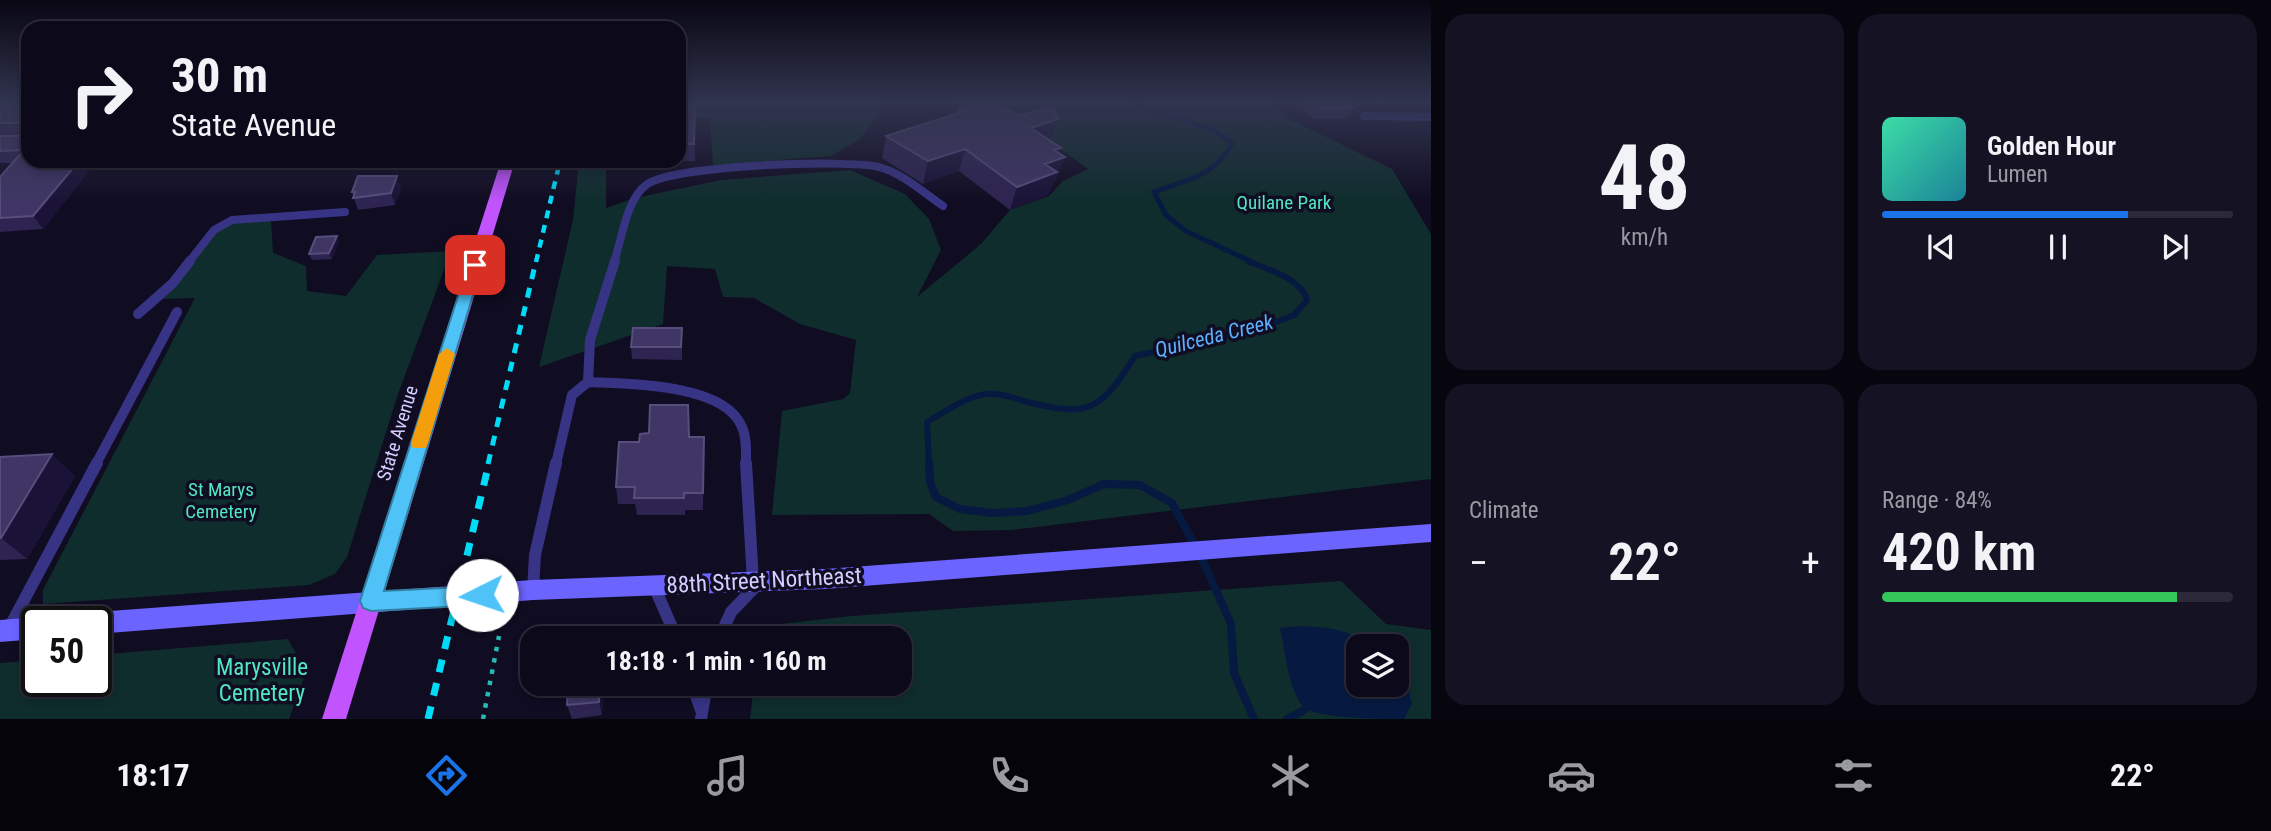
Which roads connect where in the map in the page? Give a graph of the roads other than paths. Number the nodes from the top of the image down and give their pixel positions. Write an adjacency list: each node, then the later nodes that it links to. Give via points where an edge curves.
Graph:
1 (506, 168): 11 (main road, State Avenue)
2 (943, 206): 6 (lane, via 880,167 771,167 653,180 640,188 634,200 590,340)
3 (345, 212): 5 (lane, via 232,220 214,230 173,283)
4 (177, 312): 15 (lane)
5 (138, 314)
6 (588, 382): 8 (lane, via 694,394 719,403 741,423); 10 (lane, via 572,395 535,555)
7 (1431, 533): 8 (main road, 88th Street Northeast)
8 (757, 581): 9 (main road, 88th Street Northeast); 14 (lane, via 730,612)
9 (654, 585): 10 (main road, 88th Street Northeast); 13 (lane)
10 (533, 590): 11 (main road, 88th Street Northeast)
11 (371, 601): 12 (main road, 88th Street Northeast); 19 (main road, State Avenue)
12 (112, 622)
13 (671, 626)
14 (724, 626)
15 (4, 631)
16 (695, 696): 18 (lane)
17 (705, 696): 18 (lane)
18 (701, 715)
19 (334, 719)

